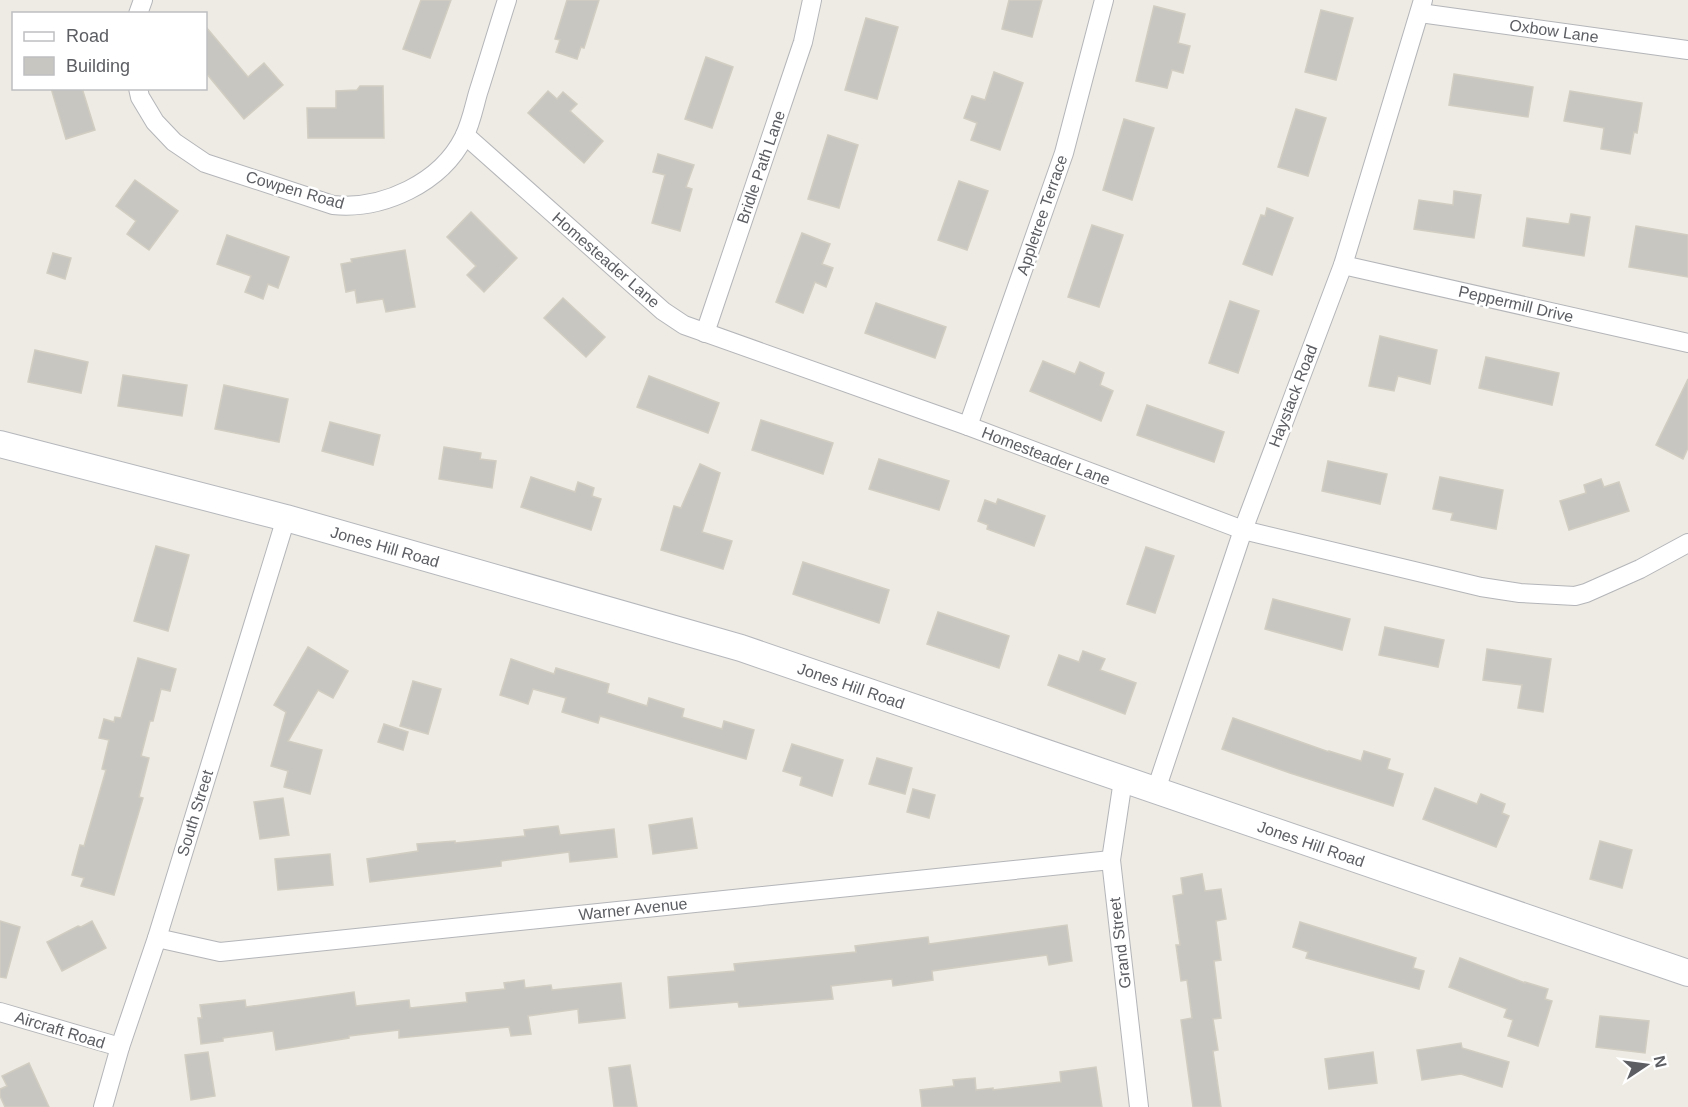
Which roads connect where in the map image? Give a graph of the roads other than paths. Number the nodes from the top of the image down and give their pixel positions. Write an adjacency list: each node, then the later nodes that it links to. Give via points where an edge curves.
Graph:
1 (507, 0): 7 (street, Cowpen Road)
2 (812, 0): 9 (street, Bridle Path Lane, via 803,42)
3 (1104, 0): 11 (street, Appletree Terrace, via 1064,153)
4 (1422, 6): 5 (street, Oxbow Lane); 8 (street, Haystack Road)
5 (1688, 50)
6 (138, 90): 7 (street, Cowpen Road, via 155,122 174,142 205,163 333,205 352,207 375,202 418,185 452,157)
7 (465, 135): 9 (street, Homesteader Lane, via 663,310 684,325)
8 (1343, 265): 10 (street, Peppermill Drive); 14 (street, Haystack Road)
9 (705, 333): 11 (street, Homesteader Lane)
10 (1688, 343)
11 (968, 426): 14 (street, Homesteader Lane)
12 (0, 444): 13 (main road, Jones Hill Road)
13 (286, 518): 16 (main road, Jones Hill Road, via 741,648); 19 (street, South Street)
14 (1243, 530): 15 (street, Homesteader Lane, via 1480,587 1564,596 1586,593); 17 (street, Haystack Road)
15 (1688, 543)
16 (1123, 780): 17 (main road, Jones Hill Road); 18 (street, Grand Street)
17 (1156, 790): 20 (main road, Jones Hill Road)
18 (1110, 860): 19 (street, Warner Avenue, via 220,952); 24 (street, Grand Street)
19 (157, 938): 22 (street, South Street)
20 (1688, 973)
21 (0, 1012): 22 (street, Aircraft Road)
22 (120, 1047): 23 (street, South Street)
23 (103, 1107)
24 (1139, 1107)

